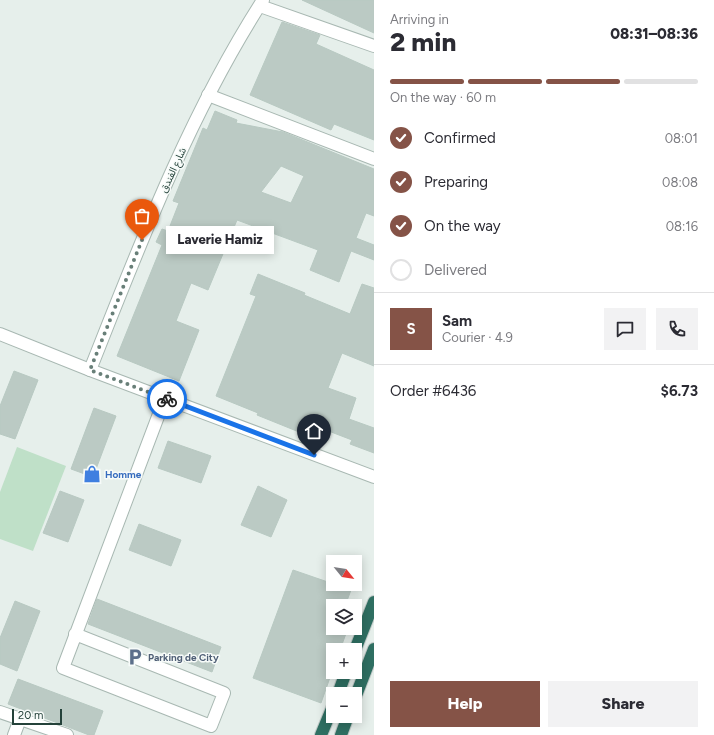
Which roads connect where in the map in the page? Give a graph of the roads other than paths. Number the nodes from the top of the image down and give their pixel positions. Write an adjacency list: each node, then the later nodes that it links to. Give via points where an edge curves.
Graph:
1 (262, 3): 2 (street); 3 (street, شارع الفندق)
2 (374, 46)
3 (208, 95): 4 (street); 6 (street, شارع الفندق, via 148,226)
4 (374, 159)
5 (0, 334): 6 (street)
6 (90, 370): 7 (street)
7 (165, 398): 8 (street); 10 (street)
8 (374, 477)
9 (374, 602): 11 (highway)
10 (75, 634): 10 (street, via 224,693 211,726 63,668)
11 (358, 643)
12 (374, 649): 13 (highway)
13 (359, 687)
14 (0, 712): 15 (street)
15 (20, 719): 18 (street); 19 (street)
16 (327, 723): 20 (highway)
17 (345, 723): 21 (highway)
18 (14, 735)
19 (67, 735)
20 (322, 735)
21 (341, 735)

